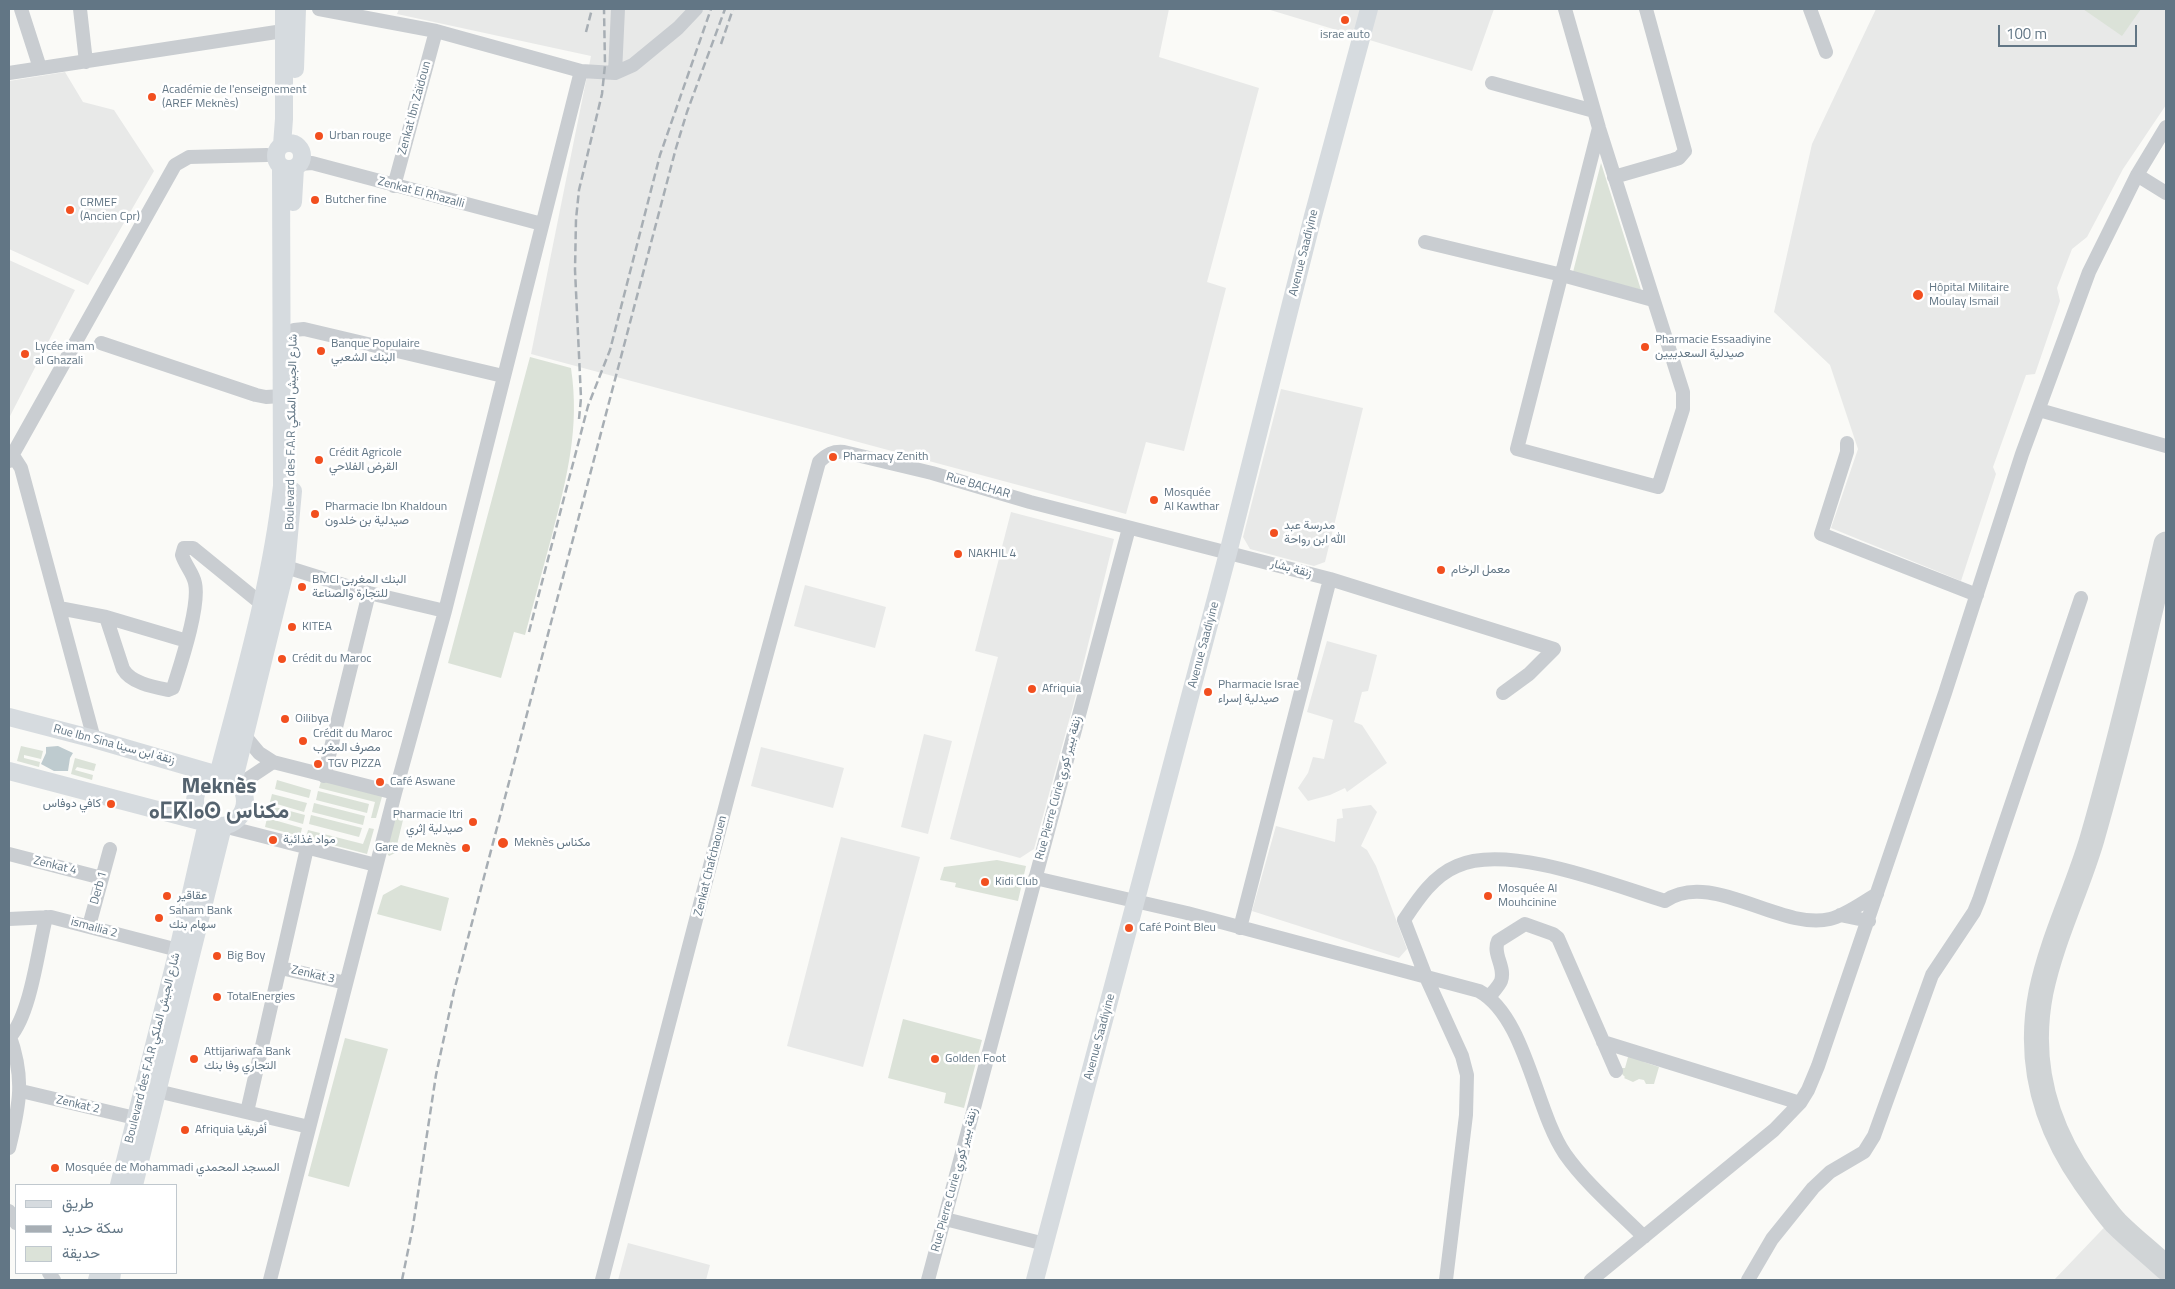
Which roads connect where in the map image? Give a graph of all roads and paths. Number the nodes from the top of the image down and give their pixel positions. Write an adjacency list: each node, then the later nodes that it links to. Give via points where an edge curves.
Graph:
1 (21, 9): 16 (street)
2 (80, 9): 15 (street)
3 (284, 9): 12 (main road, Boulevard des F.A.R شارع الجيش الملكي)
4 (297, 9): 24 (main road, Boulevard des F.A.R شارع الجيش الملكي)
5 (319, 9): 13 (street)
6 (618, 9): 19 (street)
7 (696, 9): 19 (street, via 633,65)
8 (1368, 9): 43 (main road, Avenue Saadiyine)
9 (1564, 9): 21 (street)
10 (1646, 9): 26 (street, via 1684,151 1679,158)
11 (1810, 9): 14 (street)
12 (283, 31): 15 (street); 24 (main road, Boulevard des F.A.R شارع الجيش الملكي)
13 (436, 31): 17 (street); 27 (street, Zenkat Ibn Zaïdoun)
14 (1826, 52)
15 (86, 62): 16 (street)
16 (40, 68): 18 (street)
17 (581, 71): 19 (street); 29 (street)
18 (9, 72)
19 (615, 73)
20 (1492, 84): 21 (street)
21 (1594, 111): 22 (street)
22 (1598, 128): 26 (street); 31 (street)
23 (2166, 128): 25 (street)
24 (284, 157): 27 (street, Zenkat El Rhazalli); 33 (main road, Boulevard des F.A.R شارع الجيش الملكي, via 293,188); 36 (main road, Boulevard des F.A.R شارع الجيش الملكي); 41 (street, Zenkat El Rhazalli, via 189,157 176,165)
25 (2137, 175): 28 (street); 37 (street, via 2089,272)
26 (1614, 176): 32 (street)
27 (394, 186): 29 (street, Zenkat El Rhazalli)
28 (2166, 192)
29 (542, 224): 35 (street)
30 (1425, 242): 31 (street)
31 (1562, 275): 32 (street); 32 (street, via 1517,449 1658,487 1683,409 1682,392)
32 (1653, 300)
33 (294, 330): 35 (street, via 304,329); 44 (main road, Boulevard des F.A.R شارع الجيش الملكي, via 293,487)
34 (101, 343): 36 (street, via 256,395)
35 (503, 376): 51 (street)
36 (282, 396): 49 (main road, Boulevard des F.A.R شارع الجيش الملكي, via 282,486)
37 (2039, 410): 39 (street); 47 (street)
38 (1847, 443): 47 (street, via 1847,452 1820,534)
39 (2166, 446)
40 (826, 455): 42 (street, Rue BACHAR, via 835,451 853,454 932,473); 100 (street, Zenkat Chafchaouen, via 819,462)
41 (10, 457): 50 (street, via 21,468)
42 (1129, 528): 43 (street, زنقة بشار); 69 (street, Rue Pierre Curie زنقة بيير كوري)
43 (1228, 553): 45 (street, زنقة بشار); 71 (main road, Avenue Saadiyine)
44 (286, 567): 46 (street); 56 (main road, Boulevard des F.A.R شارع الجيش الملكي)
45 (1330, 579): 54 (street, زنقة بشار, via 1554,649); 77 (street)
46 (369, 593): 51 (street); 60 (street)
47 (1977, 595): 70 (street)
48 (2081, 598): 98 (street, via 1982,893 1974,912 1932,975 1874,1136 1864,1152 1830,1172 1812,1188 1772,1239)
49 (263, 605): 53 (street, via 193,548 184,548 183,558 196,590); 61 (main road, Boulevard des F.A.R شارع الجيش الملكي)
50 (59, 608): 52 (street); 57 (street)
51 (445, 611): 62 (street)
52 (106, 617): 53 (street); 53 (street, via 127,675 166,690 171,689 175,682)
53 (187, 641)
54 (1504, 694)
55 (9, 717): 57 (main road, Rue Ibn Sina زنقة ابن سينا)
56 (244, 735): 58 (street, via 259,753); 61 (main road, Boulevard des F.A.R شارع الجيش الملكي)
57 (94, 739): 61 (main road, Rue Ibn Sina زنقة ابن سينا)
58 (273, 762): 60 (street); 61 (street)
59 (9, 771): 63 (main road)
60 (324, 776): 62 (street)
61 (230, 779): 63 (main road, Boulevard des F.A.R شارع الجيش الملكي, via 246,798 243,813 231,824); 63 (main road, via 204,781 196,795 197,811)
62 (395, 793): 67 (street)
63 (215, 824): 64 (street); 78 (main road, Boulevard des F.A.R شارع الجيش الملكي); 87 (main road, Boulevard des F.A.R شارع الجيش الملكي)
64 (307, 848): 67 (street); 79 (street)
65 (110, 849): 68 (street, Derb 1)
66 (9, 854): 68 (street, Zenkat 4)
67 (376, 866): 81 (street)
68 (102, 878): 76 (street, Derb 1)
69 (1035, 878): 71 (street); 95 (street, Rue Pierre Curie زنقة بيير كوري)
70 (1878, 894): 72 (street); 75 (street)
71 (1136, 901): 77 (street); 97 (main road, Avenue Saadiyine)
72 (1840, 915): 75 (street); 80 (street, via 1829,919 1804,918 1704,891 1673,896 1666,901 1574,873 1488,858 1455,866 1438,878 1404,920)
73 (46, 916): 74 (street, ismailia 2); 76 (street, ismailia 2); 83 (street, via 26,1005 19,1026)
74 (9, 919)
75 (1869, 921): 88 (street, via 1818,1066)
76 (89, 926): 78 (street, ismailia 2)
77 (1240, 928): 80 (street)
78 (178, 950): 90 (main road, Boulevard des F.A.R شارع الجيش الملكي)
79 (281, 968): 81 (street, Zenkat 3); 89 (street)
80 (1426, 977): 82 (street, via 1479,991); 103 (street, via 1462,1056 1467,1075 1459,1184)
81 (346, 983): 91 (street)
82 (1489, 997): 84 (street, via 1502,980 1496,949 1498,941 1525,924 1553,934 1558,938); 96 (street, via 1503,1011 1514,1033 1565,1154)
83 (9, 1036): 86 (street, via 19,1070)
84 (1603, 1042): 85 (street); 88 (street)
85 (1616, 1071)
86 (21, 1091): 90 (street, Zenkat 2); 92 (street)
87 (157, 1091): 89 (street); 94 (main road, Boulevard des F.A.R شارع الجيش الملكي)
88 (1800, 1103): 96 (street, via 1774,1130)
89 (247, 1112): 91 (street)
90 (135, 1118): 93 (main road, Boulevard des F.A.R شارع الجيش الملكي)
91 (309, 1127): 99 (street)
92 (9, 1148)
93 (119, 1184)
94 (134, 1184)
95 (945, 1219): 97 (street); 101 (street, Rue Pierre Curie زنقة بيير كوري)
96 (1644, 1237): 104 (street)
97 (1045, 1244): 102 (main road, Avenue Saadiyine)
98 (1753, 1277)
99 (270, 1280)
100 (602, 1280)
101 (928, 1280)
102 (1036, 1280)
103 (1446, 1280)
104 (1591, 1280)

